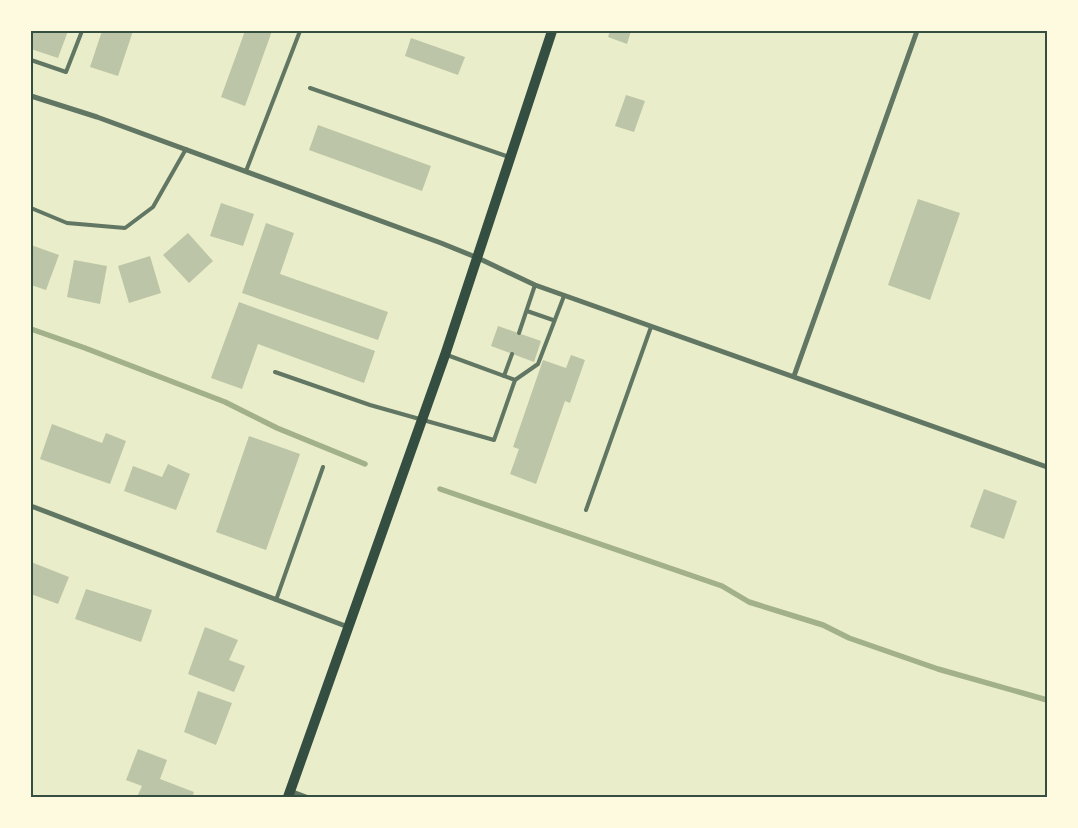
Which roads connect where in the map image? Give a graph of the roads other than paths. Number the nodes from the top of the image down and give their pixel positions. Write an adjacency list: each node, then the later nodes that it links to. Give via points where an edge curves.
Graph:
1 (82, 31): 5 (lane, via 66,72)
2 (300, 31): 10 (lane)
3 (552, 31): 9 (main road)
4 (917, 31): 23 (street)
5 (31, 60)
6 (310, 88): 9 (lane)
7 (31, 96): 8 (street)
8 (186, 149): 10 (street); 11 (lane, via 153,207 125,228 67,223)
9 (512, 157): 12 (main road)
10 (246, 172): 12 (street)
11 (31, 208)
12 (478, 258): 13 (street); 20 (main road)
13 (535, 285): 14 (street); 15 (lane)
14 (564, 296): 16 (lane); 17 (street)
15 (527, 311): 16 (lane); 18 (lane)
16 (554, 320): 24 (lane, via 538,364)
17 (651, 328): 23 (street); 29 (lane)
18 (519, 333)
19 (512, 354): 22 (lane)
20 (445, 355): 22 (lane); 25 (main road)
21 (275, 372): 25 (lane, via 370,405)
22 (504, 376): 24 (lane)
23 (794, 376): 27 (street)
24 (515, 380): 25 (lane, via 494,440)
25 (422, 418): 31 (main road)
26 (323, 467): 30 (lane)
27 (1047, 467)
28 (31, 506): 30 (street)
29 (586, 510)
30 (276, 600): 31 (street)
31 (349, 628): 32 (main road)
32 (289, 794): 33 (street)
33 (306, 797)

